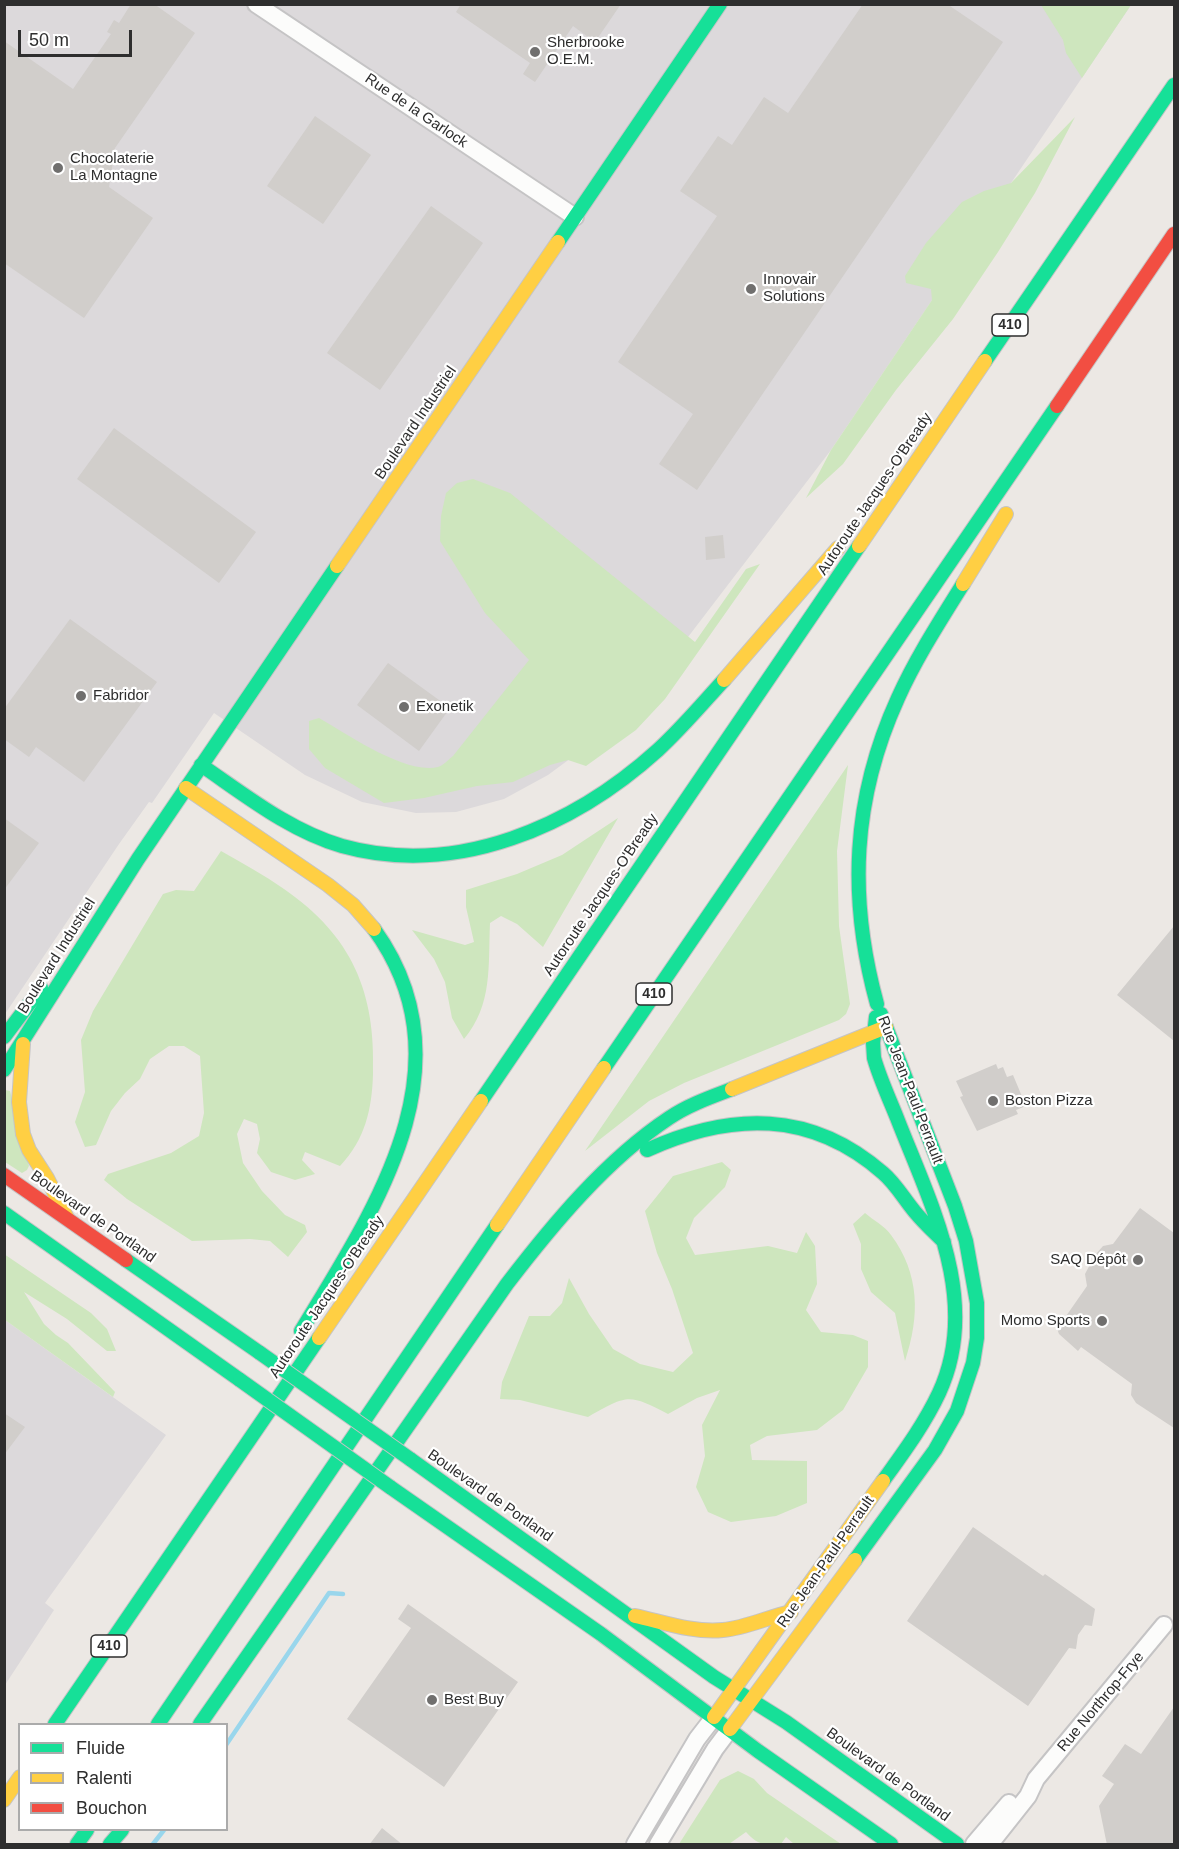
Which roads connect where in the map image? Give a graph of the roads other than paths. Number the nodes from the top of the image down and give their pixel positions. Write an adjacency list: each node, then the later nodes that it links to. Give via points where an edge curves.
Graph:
1 (256, 4): 4 (street, Rue de la Garlock)
2 (720, 4): 4 (main road, Boulevard Industriel)
3 (1174, 85): 7 (main road, Autoroute Jacques-O'Bready / 410)
4 (574, 218): 12 (main road, Boulevard Industriel)
5 (1174, 234): 6 (main road, 410)
6 (1152, 266): 8 (main road); 32 (main road, 410)
7 (942, 424): 10 (main road); 24 (main road, Autoroute Jacques-O'Bready / 410)
8 (1054, 435)
9 (1012, 505): 15 (main road, Rue Jean-Paul-Perrault, via 915,664 877,753 863,817 857,893 863,953)
10 (860, 521)
11 (845, 539): 12 (main road, via 749,652 659,749 589,801 511,840 468,852 429,856 392,856 352,849 294,826)
12 (201, 765): 13 (main road, Boulevard Industriel)
13 (186, 788): 14 (main road, Boulevard Industriel); 24 (main road, via 352,904 374,929 402,978 413,1012 417,1075 404,1133 364,1225)
14 (138, 859): 16 (main road, Boulevard Industriel); 17 (main road, Boulevard Industriel)
15 (880, 1029): 20 (main road, via 670,1117 632,1147); 23 (main road, Rue Jean-Paul-Perrault, via 874,1057); 29 (main road, Rue Jean-Paul-Perrault, via 966,1241 977,1310 973,1363 961,1401 935,1450)
16 (4, 1037)
17 (23, 1041): 18 (main road, Boulevard Industriel); 22 (main road, via 19,1102 23,1134)
18 (4, 1070)
19 (4, 1175): 22 (main road, Boulevard de Portland)
20 (574, 1203): 23 (main road, via 628,1161 679,1135 723,1124 772,1123 823,1136 872,1163); 33 (main road, via 507,1284)
21 (4, 1213): 30 (main road, bridge)
22 (67, 1219): 26 (main road, Boulevard de Portland, bridge)
23 (944, 1242): 25 (main road, Rue Jean-Paul-Perrault, via 955,1287 956,1318 952,1354 939,1394 918,1432)
24 (162, 1567): 31 (main road, Autoroute Jacques-O'Bready / 410)
25 (791, 1612): 26 (main road, via 715,1630); 28 (main road, Rue Jean-Paul-Perrault)
26 (628, 1615): 28 (main road, Boulevard de Portland)
27 (1164, 1625): 35 (street, Rue Northrop-Frye)
28 (735, 1690): 29 (main road, Boulevard de Portland); 30 (main road, Rue Jean-Paul-Perrault)
29 (753, 1701): 34 (main road, Rue Jean-Paul-Perrault); 45 (main road, Boulevard de Portland)
30 (714, 1717): 34 (main road); 42 (street, Rue Jean-Paul-Perrault)
31 (57, 1723)
32 (159, 1723)
33 (201, 1723)
34 (730, 1729): 43 (street, Rue Jean-Paul-Perrault); 44 (main road)
35 (1036, 1779): 46 (street, Rue Northrop-Frye, via 1020,1790); 47 (street, Rue Northrop-Frye, via 1028,1796)
36 (18, 1781): 37 (main road)
37 (4, 1800)
38 (86, 1831): 40 (main road)
39 (121, 1831): 41 (main road)
40 (76, 1845)
41 (110, 1845)
42 (635, 1845)
43 (658, 1845)
44 (891, 1845)
45 (957, 1845)
46 (974, 1845)
47 (990, 1845)

